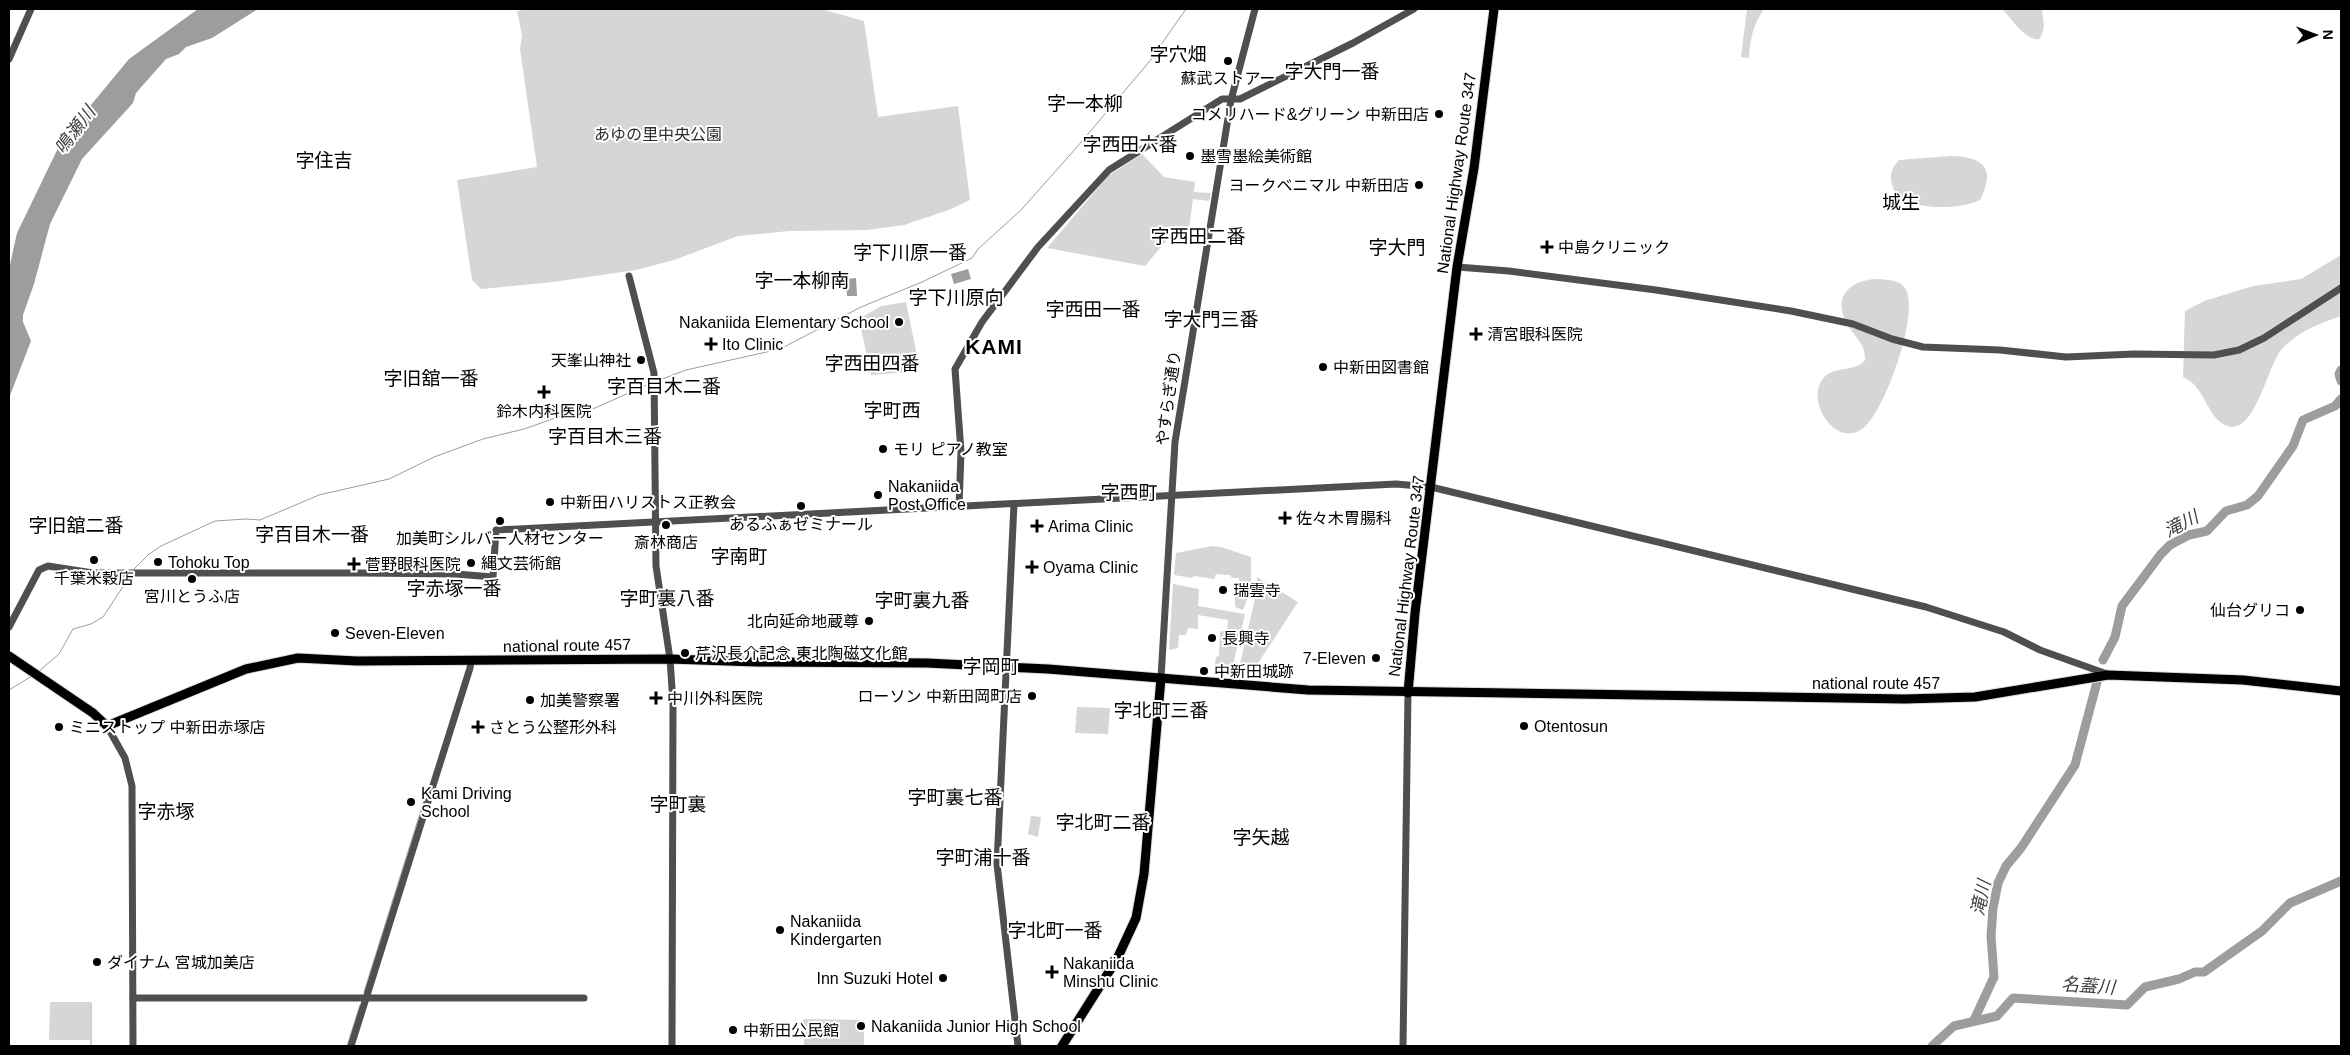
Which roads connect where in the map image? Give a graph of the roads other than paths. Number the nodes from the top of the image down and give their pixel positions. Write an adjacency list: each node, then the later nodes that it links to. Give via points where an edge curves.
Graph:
1 (31, 9): 5 (street)
2 (1255, 9): 6 (street, やすらぎ通り)
3 (1414, 9): 6 (street, via 1240,100)
4 (1494, 9): 7 (highway, National Highway Route 347, via 1474,168)
5 (9, 59)
6 (1231, 100): 11 (street, やすらぎ通り, via 1186,364 1175,442); 13 (street, via 1222,99 1109,170 1038,247 982,322 955,369 961,452)
7 (1457, 267): 9 (street, via 1656,290 1791,311 1853,324 1923,347 2066,357 2214,355 2239,350 2264,338); 10 (highway, National Highway Route 347)
8 (629, 276): 14 (street, via 654,373)
9 (2341, 288)
10 (1431, 487): 11 (street, via 1358,484); 20 (street, via 1926,608 2004,632 2040,650); 23 (highway, National Highway Route 347)
11 (1172, 495): 12 (street); 21 (street, やすらぎ通り)
12 (1014, 504): 13 (street); 19 (street)
13 (959, 506): 14 (street)
14 (655, 522): 15 (street, via 496,530 493,577 456,574 85,572 54,566 39,570); 17 (street, via 657,581)
15 (9, 627)
16 (9, 656): 24 (highway)
17 (670, 659): 18 (highway, national route 457); 19 (highway, national route 457); 30 (street, via 673,703)
18 (470, 661): 24 (highway, national route 457, via 298,658 246,669); 26 (street)
19 (1006, 667): 21 (highway, national route 457); 31 (street, via 997,864)
20 (2108, 674): 22 (highway, national route 457, via 2243,680); 23 (highway, national route 457, via 1975,696 1905,699)
21 (1161, 678): 23 (highway, National Highway Route 347, via 1308,690); 32 (highway, via 1144,874 1136,918 1117,958)
22 (2341, 691)
23 (1408, 692): 33 (street)
24 (107, 726): 25 (street, via 125,758 132,786)
25 (133, 998): 26 (street); 28 (street)
26 (366, 998): 27 (street); 29 (street)
27 (584, 998)
28 (133, 1046)
29 (351, 1046)
30 (672, 1046)
31 (1018, 1046)
32 (1062, 1046)
33 (1404, 1046)

